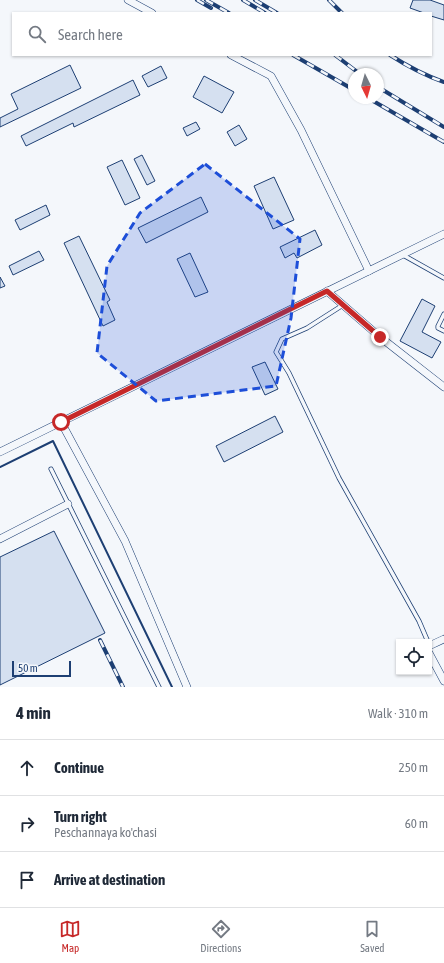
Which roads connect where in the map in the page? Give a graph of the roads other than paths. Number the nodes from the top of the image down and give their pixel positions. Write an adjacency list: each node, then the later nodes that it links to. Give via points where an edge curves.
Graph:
1 (128, 0): 2 (street)
2 (150, 12)
3 (233, 56): 6 (street, via 271,76 301,130)
4 (444, 234): 5 (street)
5 (402, 254): 6 (street); 7 (lane)
6 (369, 271): 8 (street)
7 (444, 278)
8 (327, 291): 9 (street); 13 (street)
9 (343, 305): 12 (street); 18 (lane, via 307,328 282,339 276,352 289,373 339,478 420,621)
10 (444, 314): 11 (lane, via 438,328)
11 (444, 331)
12 (444, 387)
13 (61, 422): 14 (street); 24 (street, via 125,541)
14 (0, 452)
15 (51, 468): 16 (lane)
16 (68, 504): 17 (street); 23 (lane)
17 (0, 539)
18 (426, 639)
19 (444, 639): 20 (street)
20 (432, 645)
21 (432, 653): 22 (street)
22 (444, 680)
23 (159, 687)
24 (187, 687)

